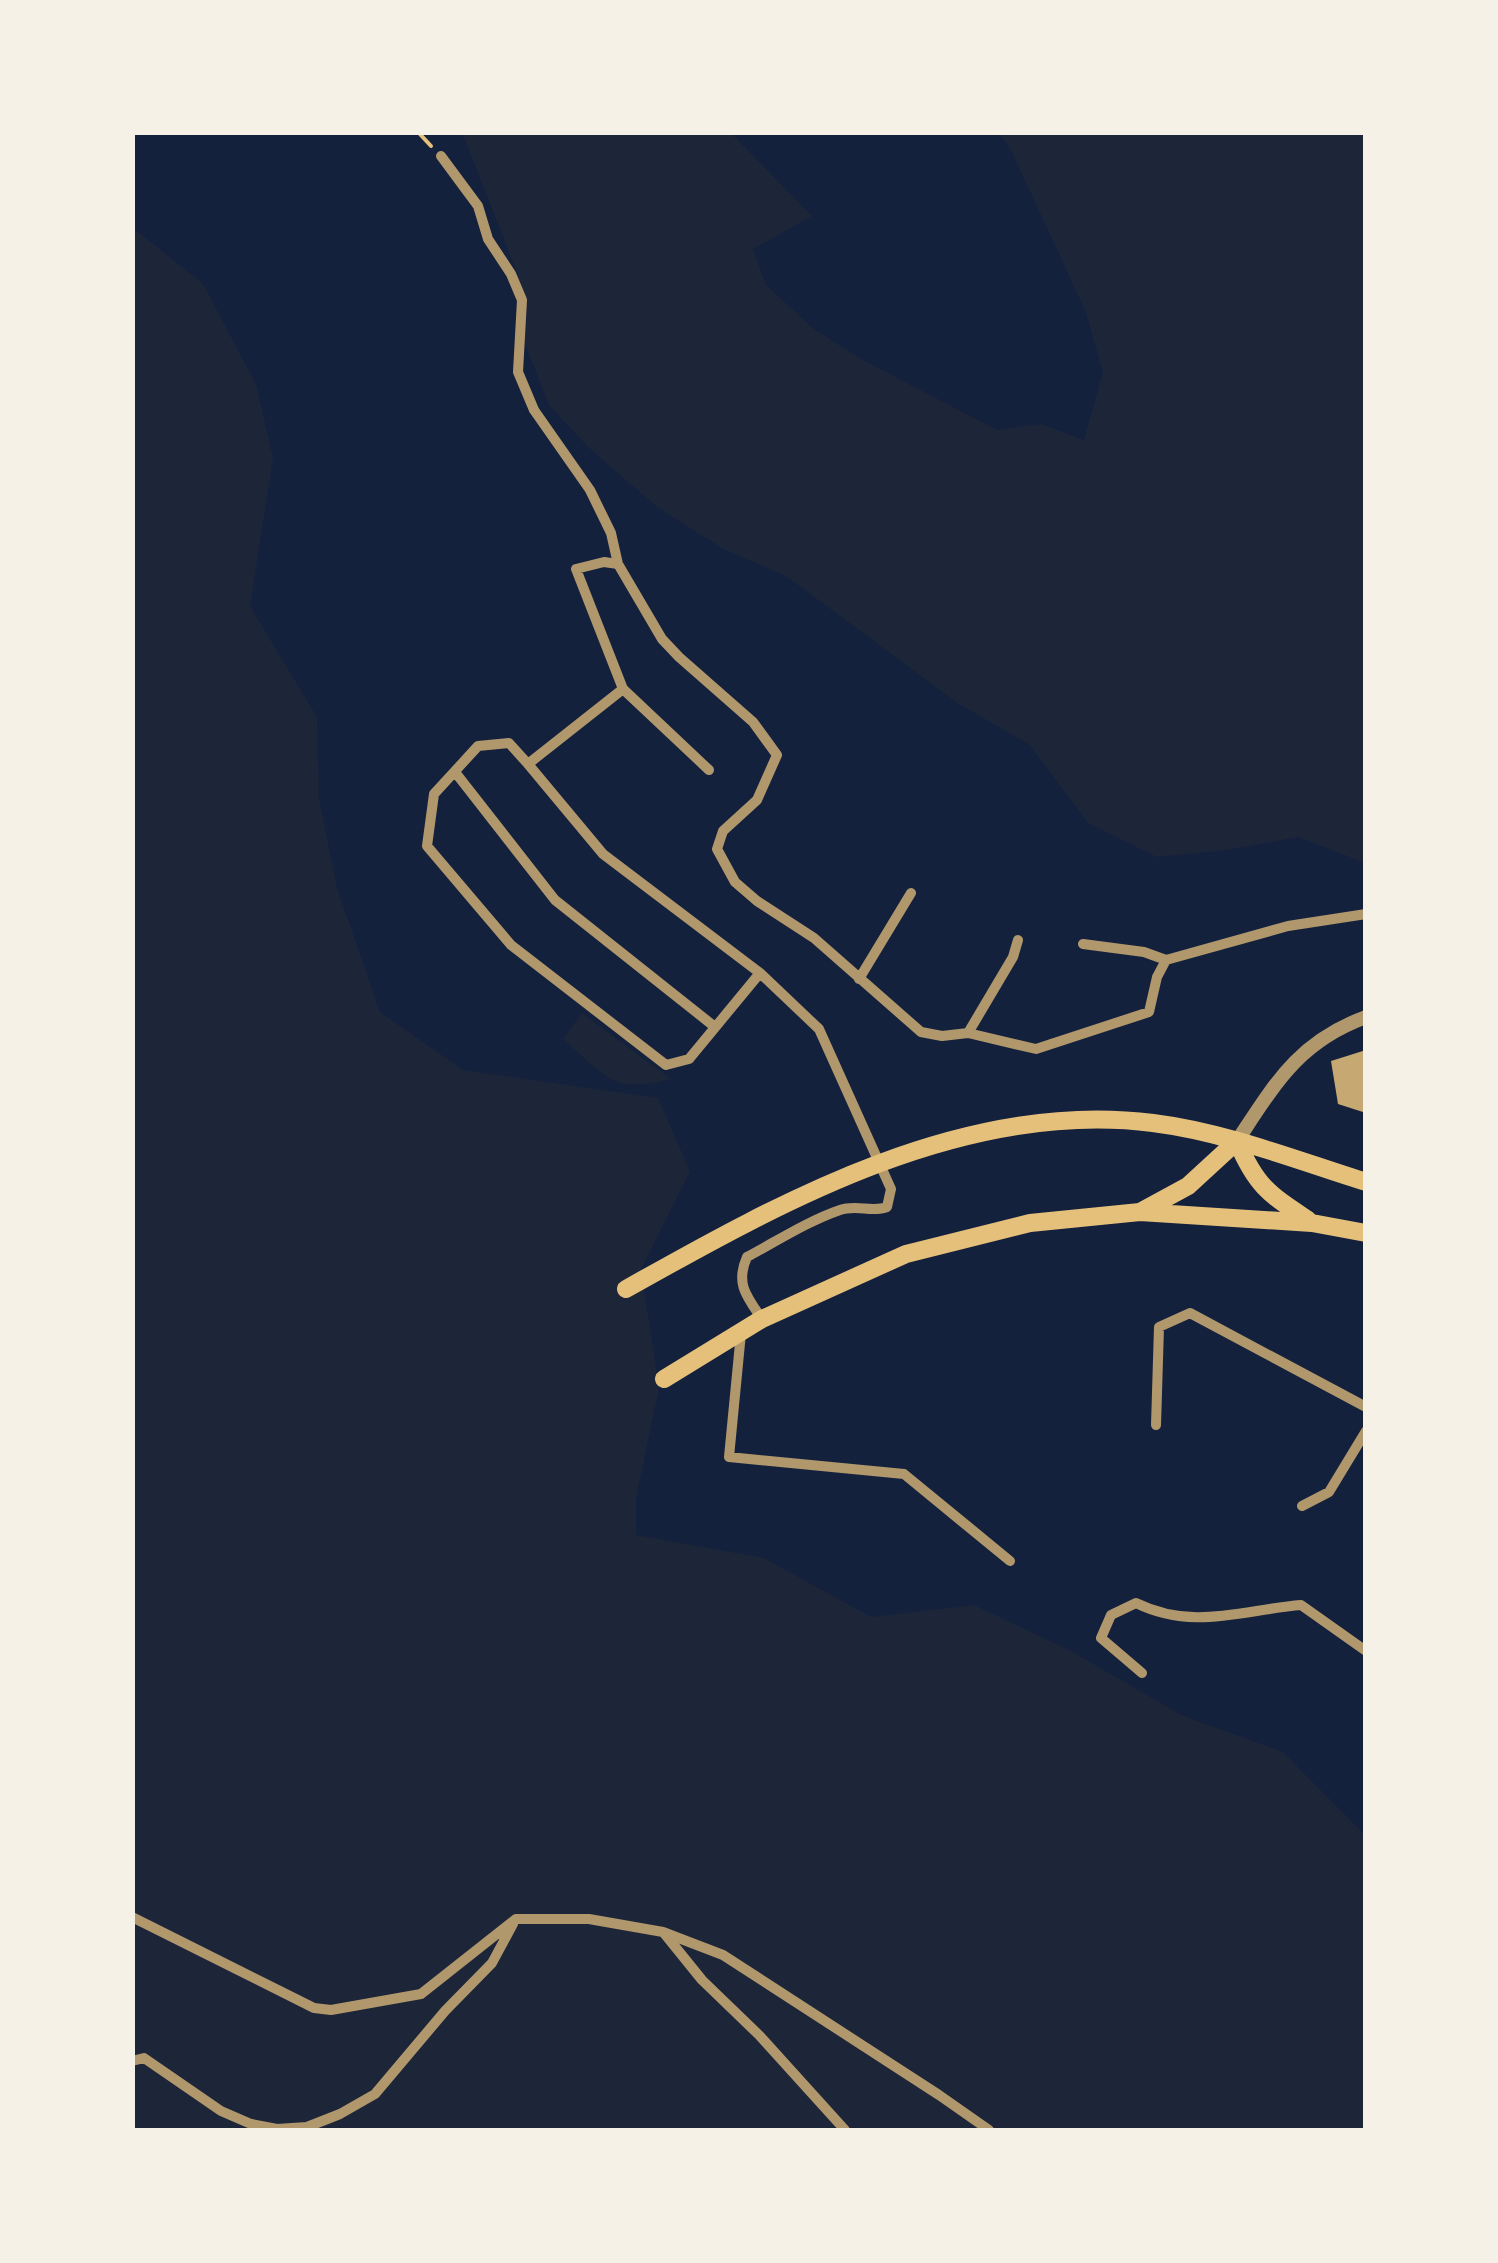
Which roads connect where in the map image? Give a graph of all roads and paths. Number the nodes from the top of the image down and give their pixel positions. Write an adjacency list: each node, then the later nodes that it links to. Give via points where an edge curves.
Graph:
1 (441, 156): 2 (street, via 478,206 488,239 511,274 522,300 518,372 534,410 590,490)
2 (618, 564): 3 (street, via 576,568); 13 (street, via 662,639 754,722 778,755 757,800 723,831 717,849 734,882)
3 (624, 689): 4 (street); 5 (street)
4 (528, 764): 6 (street, via 510,743 478,746); 12 (street, via 603,854)
5 (710, 770)
6 (455, 772): 15 (street, via 555,900); 15 (street, via 434,794 427,846 510,945 666,1065 689,1060)
7 (911, 893): 13 (street)
8 (1366, 914): 11 (street, via 1258,932)
9 (1018, 940): 16 (street)
10 (1083, 944): 11 (street)
11 (1166, 960): 16 (street, via 1149,1012 1036,1049)
12 (760, 974): 15 (street); 18 (street, via 819,1029)
13 (859, 979): 16 (street, via 921,1032)
14 (1366, 1017): 17 (street, via 1312,1044 1289,1065)
15 (715, 1027)
16 (968, 1033)
17 (1238, 1141): 18 (highway, via 1153,1123 1061,1118 970,1133); 19 (highway); 20 (highway, via 1188,1186); 21 (highway, via 1250,1173)
18 (879, 1164): 23 (highway, via 717,1238); 24 (street, via 890,1190 887,1207 842,1209 747,1257 740,1272 745,1294)
19 (1366, 1182)
20 (1140, 1212): 21 (highway); 24 (highway, via 1030,1223 906,1254)
21 (1312, 1223): 22 (highway)
22 (1366, 1234)
23 (626, 1289)
24 (762, 1319): 25 (highway)
25 (741, 1332): 26 (highway); 31 (street, via 729,1458 904,1474)
26 (664, 1378)
27 (1366, 1407): 28 (street, via 1190,1313 1159,1328)
28 (1156, 1425)
29 (1366, 1431): 30 (street, via 1329,1492)
30 (1302, 1506)
31 (1010, 1561)
32 (1366, 1651): 33 (street, via 1301,1606 1200,1620 1136,1603 1111,1615 1101,1638)
33 (1142, 1673)
34 (132, 1917): 35 (street, via 314,2008 331,2010 421,1994)
35 (516, 1919): 36 (street, via 589,1919); 37 (street, via 492,1963 375,2094 307,2127 250,2124 144,2058)
36 (663, 1932): 38 (street); 39 (street, via 723,1955)
37 (132, 2061)
38 (845, 2130)
39 (989, 2130)

